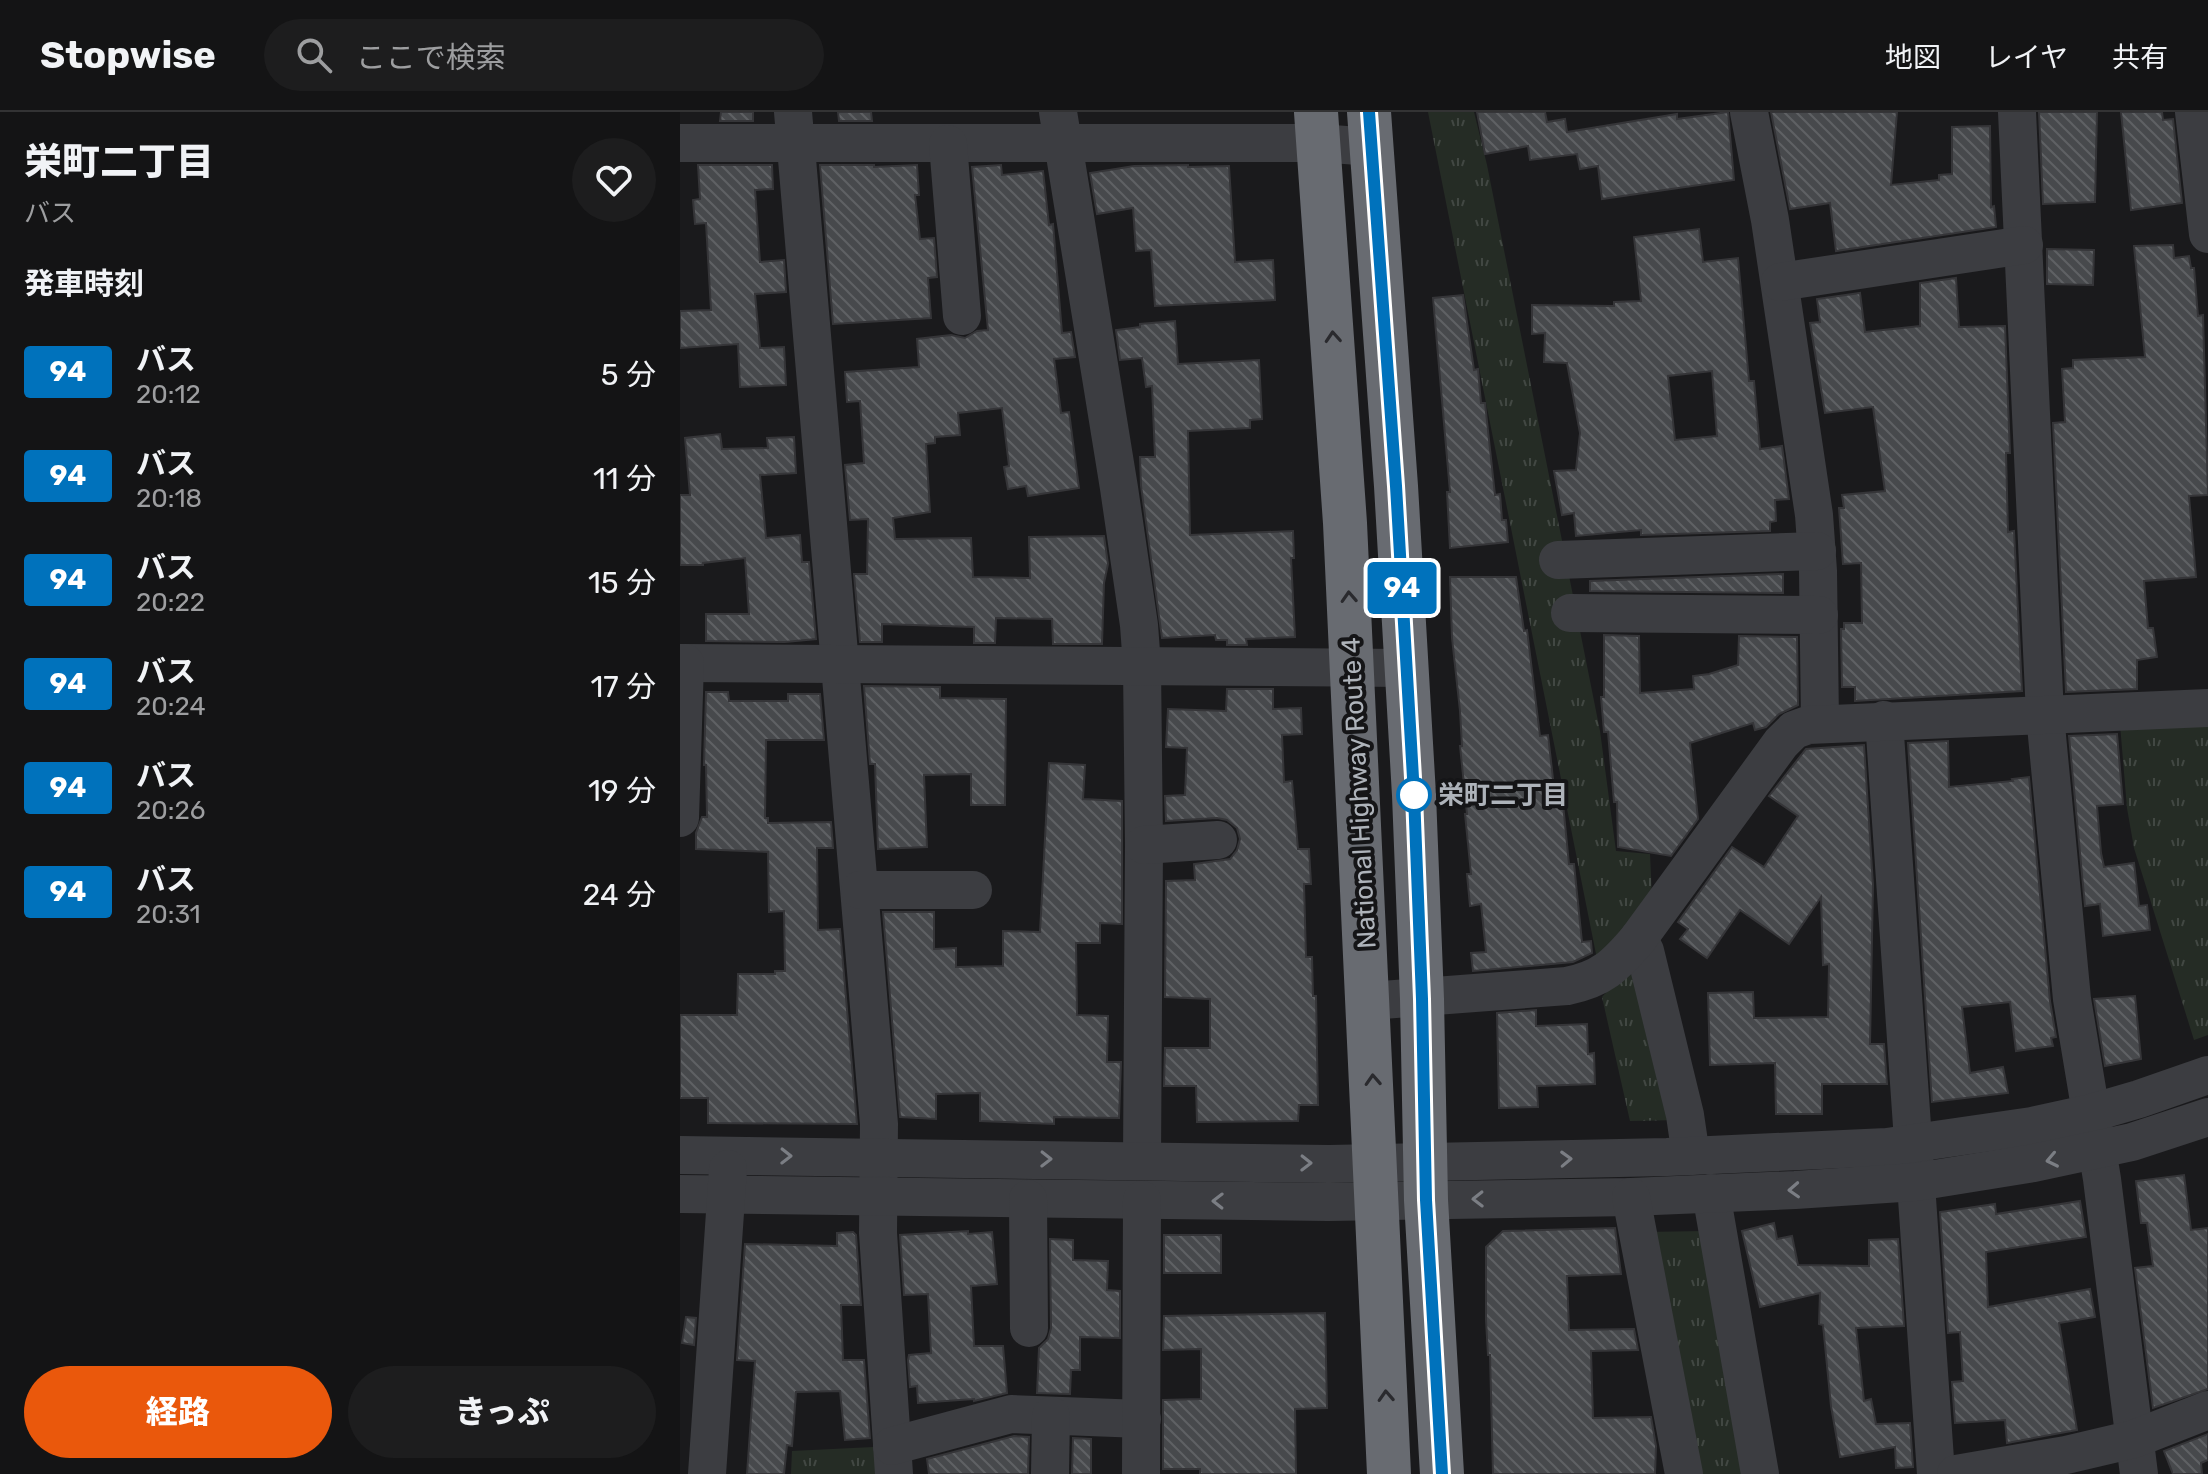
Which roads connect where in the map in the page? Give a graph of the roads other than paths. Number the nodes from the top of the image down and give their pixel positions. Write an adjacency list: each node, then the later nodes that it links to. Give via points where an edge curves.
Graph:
1 (1749, 112): 12 (street)
2 (2017, 112): 11 (street)
3 (2194, 112): 10 (street)
4 (1370, 121): 7 (street); 22 (highway, National Highway Route 4)
5 (794, 128): 8 (street); 9 (street); 19 (street)
6 (1061, 128): 7 (street); 9 (street); 20 (street)
7 (1318, 128): 21 (highway, National Highway Route 4, one-way to 7)
8 (680, 143)
9 (948, 144): 13 (street)
10 (2208, 234)
11 (2024, 245): 12 (street); 24 (street)
12 (1780, 282): 14 (street)
13 (962, 316)
14 (1817, 551): 15 (street); 17 (street)
15 (1558, 560)
16 (1570, 613): 17 (street)
17 (1819, 615): 26 (street)
18 (683, 663): 19 (street); 27 (street)
19 (841, 664): 20 (street); 30 (street)
20 (1142, 666): 21 (street); 29 (street)
21 (1353, 667): 22 (street); 34 (highway, National Highway Route 4)
22 (1407, 668): 33 (highway, National Highway Route 4)
23 (2208, 708): 24 (street)
24 (2045, 715): 25 (street); 36 (street, via 2072,999)
25 (1884, 720): 26 (street); 38 (street)
26 (1820, 723): 32 (street, via 1794,730 1781,743)
27 (680, 818)
28 (1218, 840): 29 (street)
29 (1144, 845): 44 (street)
30 (860, 890): 31 (street); 43 (street)
31 (973, 890)
32 (1638, 939): 33 (street, via 1596,979); 42 (street)
33 (1422, 999): 34 (street); 45 (highway, National Highway Route 4)
34 (1369, 1001): 46 (highway, National Highway Route 4, one-way to 34)
35 (2208, 1075): 36 (street)
36 (2091, 1113): 38 (street); 39 (street)
37 (2208, 1117): 39 (street)
38 (1912, 1144): 42 (street); 47 (street)
39 (2098, 1150): 47 (street, one-way to 47); 59 (street)
40 (729, 1154): 41 (street); 43 (street, one-way to 43); 50 (street)
41 (680, 1155)
42 (1691, 1156): 45 (street, one-way to 42)
43 (879, 1157): 44 (street, one-way to 44); 51 (street)
44 (1142, 1160): 46 (street, one-way to 46)
45 (1426, 1181): 46 (street); 52 (street, one-way to 45); 65 (highway, National Highway Route 4)
46 (1377, 1182): 54 (street, one-way to 54); 64 (highway, National Highway Route 4, one-way to 46)
47 (1916, 1182): 48 (street, one-way to 48); 68 (street)
48 (1711, 1193): 52 (street); 67 (street)
49 (680, 1194): 50 (street)
50 (726, 1195): 51 (street); 61 (street)
51 (878, 1197): 53 (street); 60 (street)
52 (1631, 1197): 66 (street)
53 (1028, 1199): 54 (street); 55 (street)
54 (1142, 1200): 58 (street)
55 (1029, 1328)
56 (2208, 1410): 59 (street)
57 (1051, 1416): 58 (street); 60 (street, via 1011,1414); 62 (street)
58 (1142, 1419): 63 (street)
59 (2136, 1456): 69 (street, via 2066,1455)
60 (893, 1460)
61 (707, 1474)
62 (1050, 1474)
63 (1141, 1474)
64 (1389, 1474)
65 (1442, 1474)
66 (1684, 1474)
67 (1760, 1474)
68 (1936, 1474)
69 (1956, 1474)

